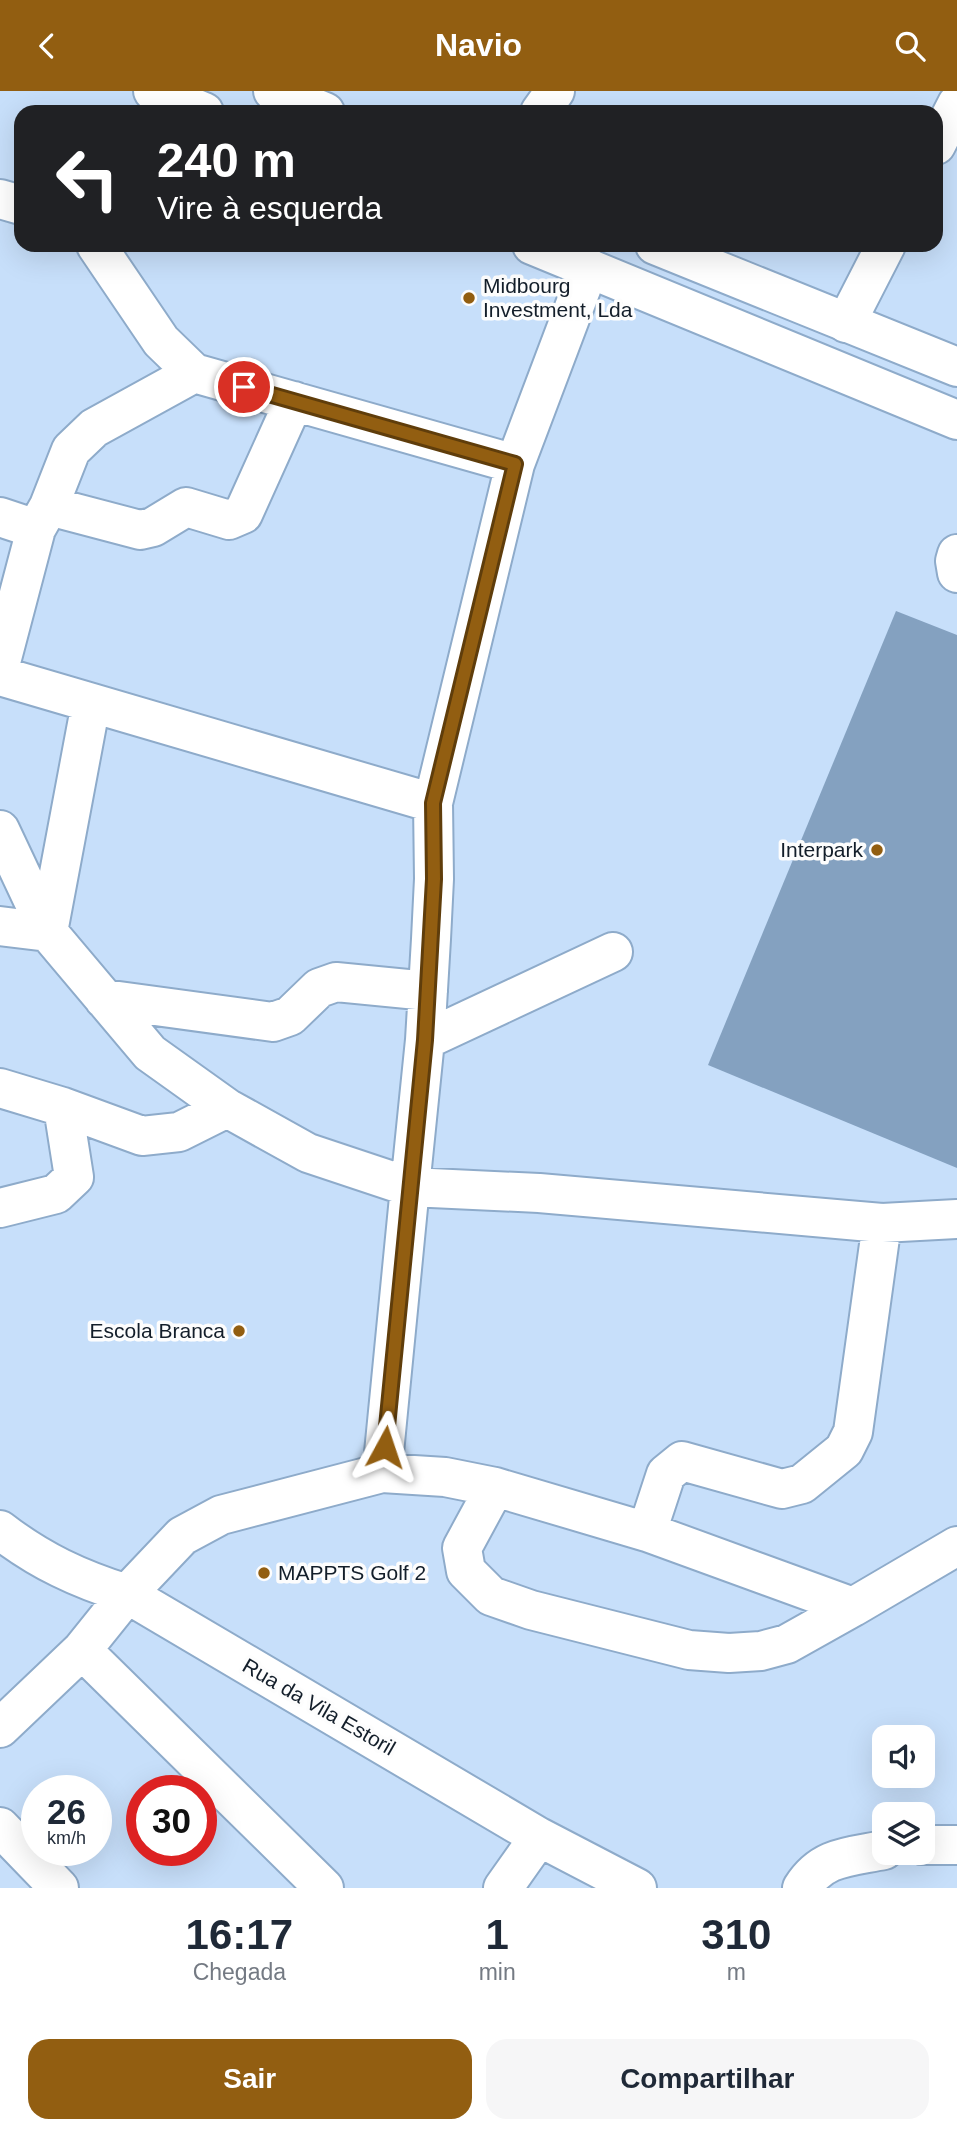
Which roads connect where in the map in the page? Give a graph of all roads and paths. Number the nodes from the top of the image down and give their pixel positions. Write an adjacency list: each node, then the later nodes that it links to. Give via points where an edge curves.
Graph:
1 (153, 91): 6 (main road)
2 (273, 91): 7 (main road)
3 (952, 91): 4 (main road)
4 (957, 95)
5 (957, 104): 8 (main road)
6 (187, 105)
7 (308, 105)
8 (943, 131)
9 (101, 252): 16 (main road, via 161,341)
10 (549, 252): 13 (main road)
11 (671, 252): 14 (main road)
12 (882, 252): 14 (main road)
13 (589, 268): 18 (main road); 19 (main road)
14 (846, 323): 15 (main road)
15 (957, 367)
16 (194, 373): 17 (main road); 21 (main road, via 94,428 71,450)
17 (294, 401): 19 (main road); 21 (main road, via 243,514 229,520 186,507 140,530)
18 (957, 419)
19 (515, 464): 27 (main road)
20 (0, 517): 21 (main road)
21 (42, 517): 24 (main road)
22 (957, 554): 23 (main road)
23 (957, 573)
24 (0, 666)
25 (0, 676): 26 (main road)
26 (91, 703): 27 (main road); 30 (main road)
27 (433, 803): 32 (main road)
28 (0, 830): 30 (main road)
29 (0, 926): 30 (main road)
30 (48, 932): 33 (main road)
31 (613, 952): 34 (main road)
32 (428, 991): 33 (main road, via 336,982 318,988 290,1016 273,1022); 34 (main road)
33 (104, 999): 37 (main road, via 150,1053)
34 (425, 1040): 38 (main road)
35 (0, 1087): 36 (main road)
36 (63, 1107): 37 (main road, via 142,1136 179,1132); 39 (main road, via 74,1177 56,1194)
37 (227, 1108): 38 (main road, via 308,1153)
38 (410, 1187): 41 (main road, via 539,1193); 42 (main road)
39 (0, 1209)
40 (957, 1219): 41 (main road)
41 (882, 1223): 45 (main road, via 853,1432 844,1450 802,1484 782,1489 682,1461 666,1474)
42 (382, 1473): 43 (main road, via 445,1477); 47 (main road, via 221,1515 183,1536)
43 (495, 1487): 45 (main road); 48 (main road, via 462,1548 466,1571 491,1596 531,1610 689,1650 729,1653 787,1644)
44 (0, 1530): 47 (main road, Rua da Vila Estoril, via 30,1553 91,1583)
45 (647, 1532): 48 (main road)
46 (957, 1546): 48 (main road)
47 (127, 1594): 49 (main road); 52 (main road, Rua da Vila Estoril)
48 (853, 1607)
49 (82, 1650): 50 (main road); 57 (main road)
50 (0, 1728)
51 (0, 1827): 56 (main road)
52 (539, 1837): 58 (main road); 59 (main road, Rua da Vila Estoril)
53 (935, 1845): 54 (main road)
54 (957, 1845)
55 (872, 1852): 60 (main road, via 835,1860 812,1872)
56 (59, 1888)
57 (324, 1888)
58 (503, 1888)
59 (637, 1888)
60 (802, 1888)

